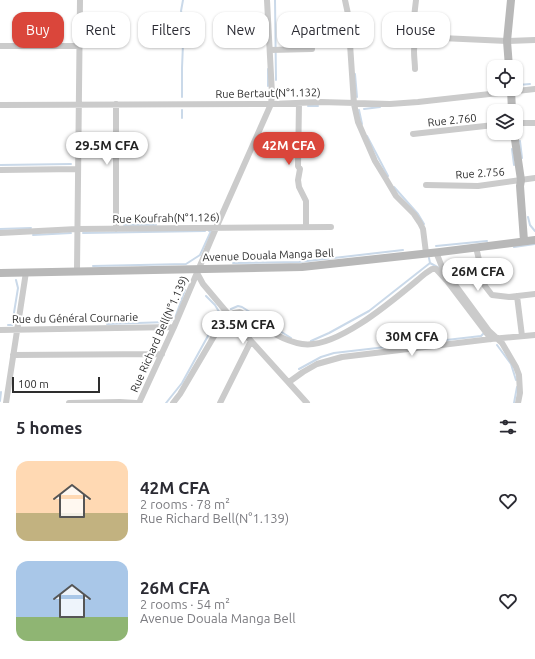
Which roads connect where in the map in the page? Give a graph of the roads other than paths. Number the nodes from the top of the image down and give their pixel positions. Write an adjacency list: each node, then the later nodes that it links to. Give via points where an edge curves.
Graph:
1 (80, 0): 6 (street)
2 (267, 0): 16 (street, Rue Richard Bell(N°1.139))
3 (345, 0): 26 (street)
4 (416, 0): 7 (street)
5 (511, 0): 10 (street)
6 (80, 12)
7 (416, 12)
8 (450, 38): 10 (street)
9 (535, 40): 10 (street)
10 (507, 41): 17 (street)
11 (0, 46): 12 (street)
12 (72, 46)
13 (79, 48): 23 (street)
14 (414, 48): 18 (street)
15 (312, 49): 16 (street)
16 (270, 50): 25 (street, Rue Richard Bell(N°1.139))
17 (508, 60)
18 (416, 69)
19 (535, 89): 20 (street, Rue Bertaut(N°1.132))
20 (523, 90)
21 (487, 93): 26 (street, Rue Bertaut(N°1.132), via 404,103)
22 (299, 103): 25 (street, Rue Bertaut(N°1.132)); 26 (street, Rue Bertaut(N°1.132)); 38 (street, via 298,184 306,201)
23 (78, 104): 24 (street, Rue Bertaut(N°1.132)); 27 (street, Rue Bertaut(N°1.132)); 33 (street)
24 (116, 104): 25 (street, Rue Bertaut(N°1.132)); 42 (street)
25 (271, 104): 40 (street, Rue Richard Bell(N°1.139))
26 (354, 104): 48 (street, via 358,122 375,161 396,196 414,214 423,229)
27 (0, 105)
28 (523, 123): 29 (street)
29 (535, 123)
30 (487, 126): 31 (street, Rue 2.760)
31 (413, 134)
32 (515, 140): 36 (street)
33 (78, 169): 34 (street); 41 (street)
34 (0, 170)
35 (535, 178): 36 (street, Rue 2.756)
36 (521, 180): 37 (street, Rue 2.756, via 478,186); 45 (street)
37 (426, 185)
38 (306, 227): 39 (street, Rue Koufrah(N°1.126)); 40 (street, Rue Koufrah(N°1.126))
39 (332, 227)
40 (216, 228): 42 (street, Rue Koufrah(N°1.126)); 50 (street, Rue Richard Bell(N°1.139))
41 (77, 229): 42 (street, Rue Koufrah(N°1.126)); 43 (street, Rue Koufrah(N°1.126)); 49 (street)
42 (116, 229)
43 (0, 233)
44 (535, 240): 45 (street, Avenue Douala Manga Bell)
45 (524, 241): 46 (street, Avenue Douala Manga Bell)
46 (476, 247): 47 (street, Avenue Douala Manga Bell); 54 (street, via 485,286 489,292 494,296)
47 (436, 252): 48 (street, Avenue Douala Manga Bell); 61 (street, via 442,267)
48 (426, 253): 50 (street, Avenue Douala Manga Bell, via 313,266)
49 (77, 270): 50 (street, Avenue Douala Manga Bell); 51 (street, Avenue Douala Manga Bell)
50 (198, 271): 55 (street, via 203,284); 56 (street, Rue Richard Bell(N°1.139))
51 (26, 272): 52 (street, Avenue Douala Manga Bell); 58 (street)
52 (0, 273)
53 (535, 294): 54 (street)
54 (517, 296): 60 (street)
55 (229, 315): 61 (street, via 240,312 293,341 309,344 355,327 391,302 429,270 436,269); 62 (street); 69 (street)
56 (174, 327): 58 (street, Rue du Général Cournarie); 63 (street, Rue Richard Bell(N°1.139))
57 (0, 330): 58 (street, Rue du Général Cournarie)
58 (17, 330): 64 (street)
59 (535, 335): 60 (street)
60 (522, 336): 61 (street)
61 (494, 338): 65 (street, via 331,359 317,364); 72 (street, via 502,343 518,371)
62 (251, 341): 65 (street); 70 (street)
63 (162, 354): 64 (street); 68 (street, Rue Richard Bell(N°1.139))
64 (13, 355): 66 (street)
65 (289, 382): 71 (street)
66 (6, 403)
67 (69, 403): 68 (street)
68 (138, 403)
69 (173, 403)
70 (220, 403)
71 (307, 403)
72 (518, 403)

